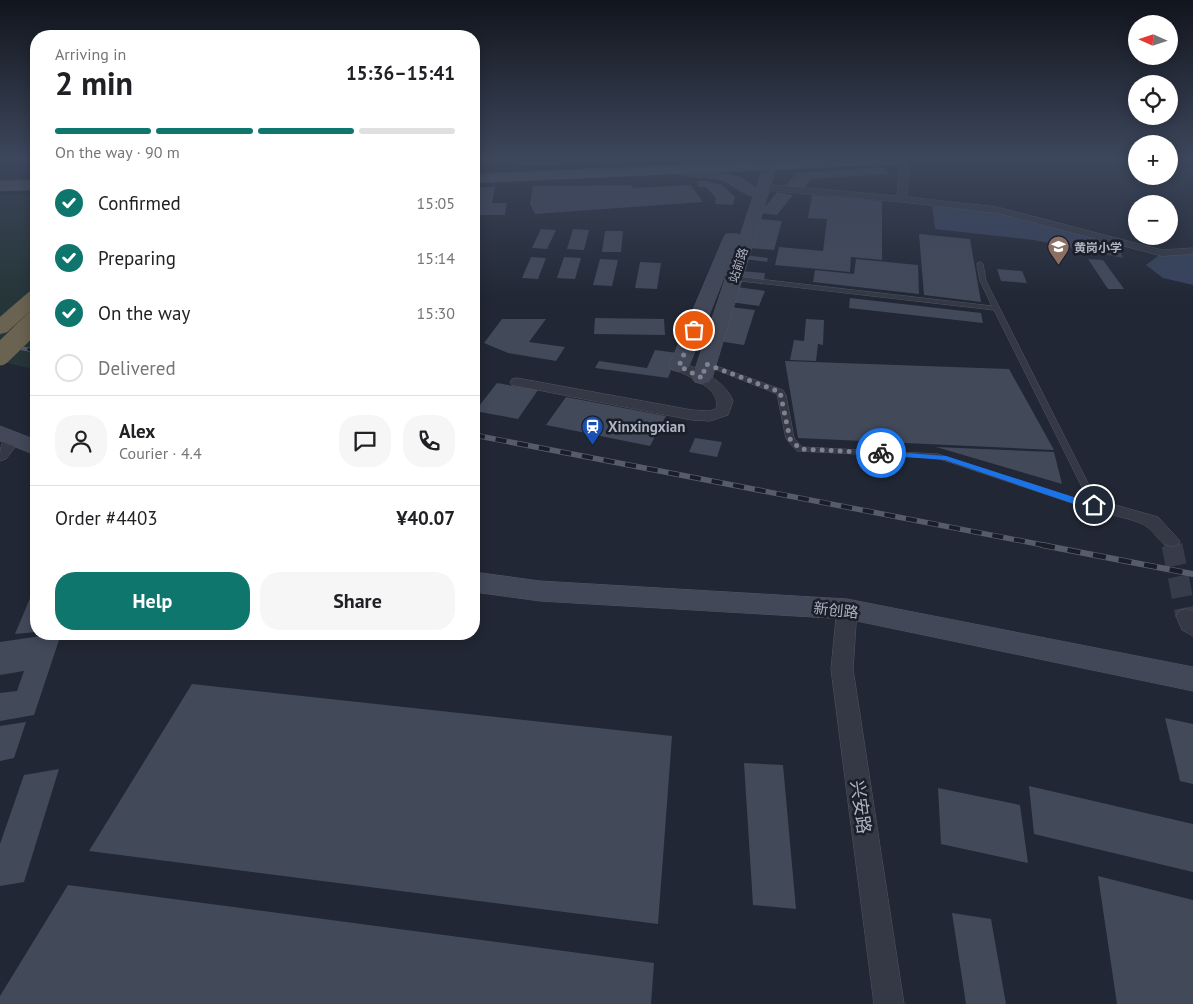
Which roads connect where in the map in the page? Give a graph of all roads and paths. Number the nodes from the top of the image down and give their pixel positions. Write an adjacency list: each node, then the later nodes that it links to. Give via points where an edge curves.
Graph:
1 (749, 207): 6 (street, 站前路)
2 (753, 207): 7 (street, 站前路)
3 (970, 207): 4 (street, via 997,210 1162,253)
4 (1193, 251)
5 (980, 264): 9 (lane, via 982,282)
6 (715, 276): 7 (lane); 13 (street, 站前路)
7 (734, 278): 9 (lane); 14 (street, 站前路)
8 (30, 301): 11 (highway)
9 (996, 308): 19 (lane)
10 (30, 326): 12 (highway, bridge)
11 (0, 328)
12 (0, 354)
13 (679, 366): 14 (street)
14 (704, 371): 15 (street, via 726,401 723,412 710,416); 19 (lane, via 780,392 790,439 800,449 938,456)
15 (517, 382)
16 (7, 436): 17 (street); 18 (street)
17 (30, 446)
18 (0, 456)
19 (1094, 505): 20 (street, via 1152,521)
20 (1171, 541)
21 (480, 583): 22 (street, 新创路, via 540,591)
22 (846, 609): 23 (street, 新创路); 24 (street, 兴安路, via 842,669)
23 (1193, 679)
24 (889, 1004)

